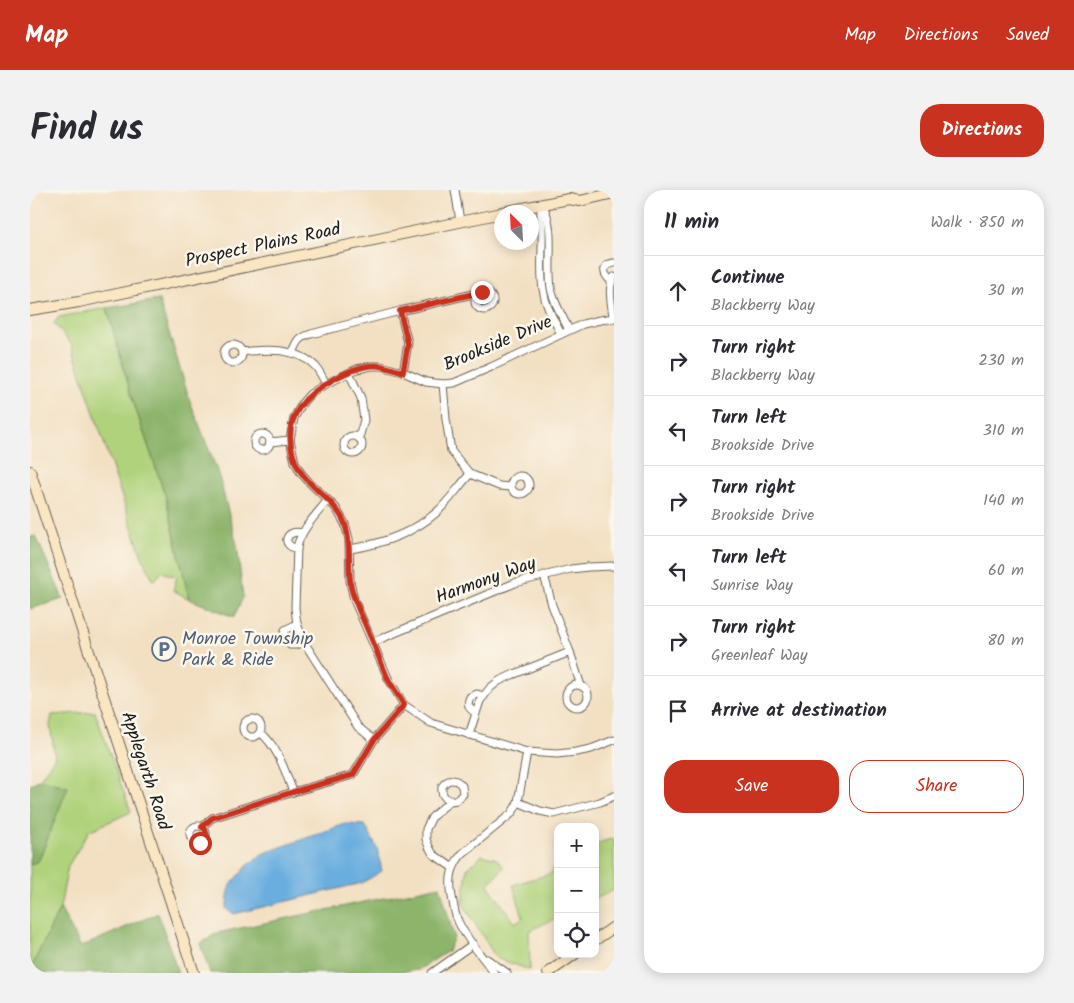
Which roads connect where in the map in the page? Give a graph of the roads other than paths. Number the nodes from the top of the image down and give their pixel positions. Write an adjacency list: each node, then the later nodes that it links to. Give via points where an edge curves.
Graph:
1 (455, 190): 8 (street)
2 (579, 190): 4 (street)
3 (614, 193): 4 (street, Prospect Plains Road, via 580,201)
4 (569, 199): 5 (street, Prospect Plains Road)
5 (542, 204): 6 (street, Prospect Plains Road); 15 (street, via 550,236 552,291); 16 (street, via 543,290)
6 (538, 205)
7 (494, 215): 8 (street, Prospect Plains Road)
8 (460, 221): 12 (street, Prospect Plains Road)
9 (614, 263): 10 (street, via 606,266 604,272)
10 (613, 279): 14 (street)
11 (477, 293): 13 (street)
12 (30, 310)
13 (400, 311): 18 (street, via 302,337); 19 (street, via 408,344)
14 (613, 318): 15 (street, Brookside Drive)
15 (569, 330): 16 (street, Brookside Drive)
16 (561, 334): 22 (street, Brookside Drive, via 460,380)
17 (242, 352): 18 (street, via 277,350)
18 (293, 353): 21 (street, via 315,366)
19 (403, 372): 20 (street, Brookside Drive, via 372,366); 22 (street, Brookside Drive, via 426,382)
20 (349, 373): 21 (street, Brookside Drive); 23 (street, via 361,398 364,420)
21 (326, 384): 24 (street, Brookside Drive, via 310,394 298,410)
22 (443, 384): 27 (street, via 451,451)
23 (358, 438)
24 (290, 440): 25 (street); 30 (street, Brookside Drive, via 301,473)
25 (270, 442)
26 (30, 471): 36 (street, Applegarth Road)
27 (470, 474): 28 (street, via 499,486); 33 (street, via 421,524 383,542)
28 (511, 487)
29 (30, 488): 36 (street, Applegarth Road)
30 (328, 500): 31 (street); 33 (street, Brookside Drive, via 341,515)
31 (302, 533): 32 (street); 32 (street, via 296,531 288,535 290,546)
32 (297, 549): 37 (street)
33 (350, 549): 39 (street, Brookside Drive, via 350,581 354,600)
34 (614, 566): 35 (street, Harmony Way)
35 (544, 575): 39 (street, Harmony Way, via 514,583); 40 (street)
36 (65, 578): 61 (street, Applegarth Road)
37 (297, 624): 38 (street); 38 (street, via 285,630 284,638 290,646)
38 (304, 642): 47 (street, via 358,727)
39 (373, 642): 43 (street, Brookside Drive)
40 (570, 652): 41 (street); 42 (street, via 499,681)
41 (580, 686)
42 (484, 696): 44 (street); 44 (street, via 477,694 470,698 468,705)
43 (404, 705): 46 (street, Brookside Drive, via 431,723); 47 (street)
44 (476, 713): 46 (street)
45 (260, 732): 50 (street, via 283,764)
46 (469, 735): 49 (street, Brookside Drive)
47 (374, 740): 50 (street, via 353,775)
48 (614, 740): 49 (street, Brookside Drive, via 576,752)
49 (527, 752): 53 (street)
50 (293, 792): 54 (street, via 212,818)
51 (614, 796): 53 (street, via 554,814)
52 (450, 801): 55 (street, via 432,817 426,829 426,839 433,854)
53 (518, 802): 55 (street, via 511,814 462,854)
54 (202, 827)
55 (453, 868): 58 (street, via 450,888 458,921)
56 (614, 927): 57 (street)
57 (599, 937)
58 (473, 944): 59 (street); 62 (street)
59 (482, 956): 63 (street); 64 (street)
60 (569, 958): 65 (street)
61 (194, 973)
62 (432, 973)
63 (494, 973)
64 (506, 973)
65 (548, 973)

